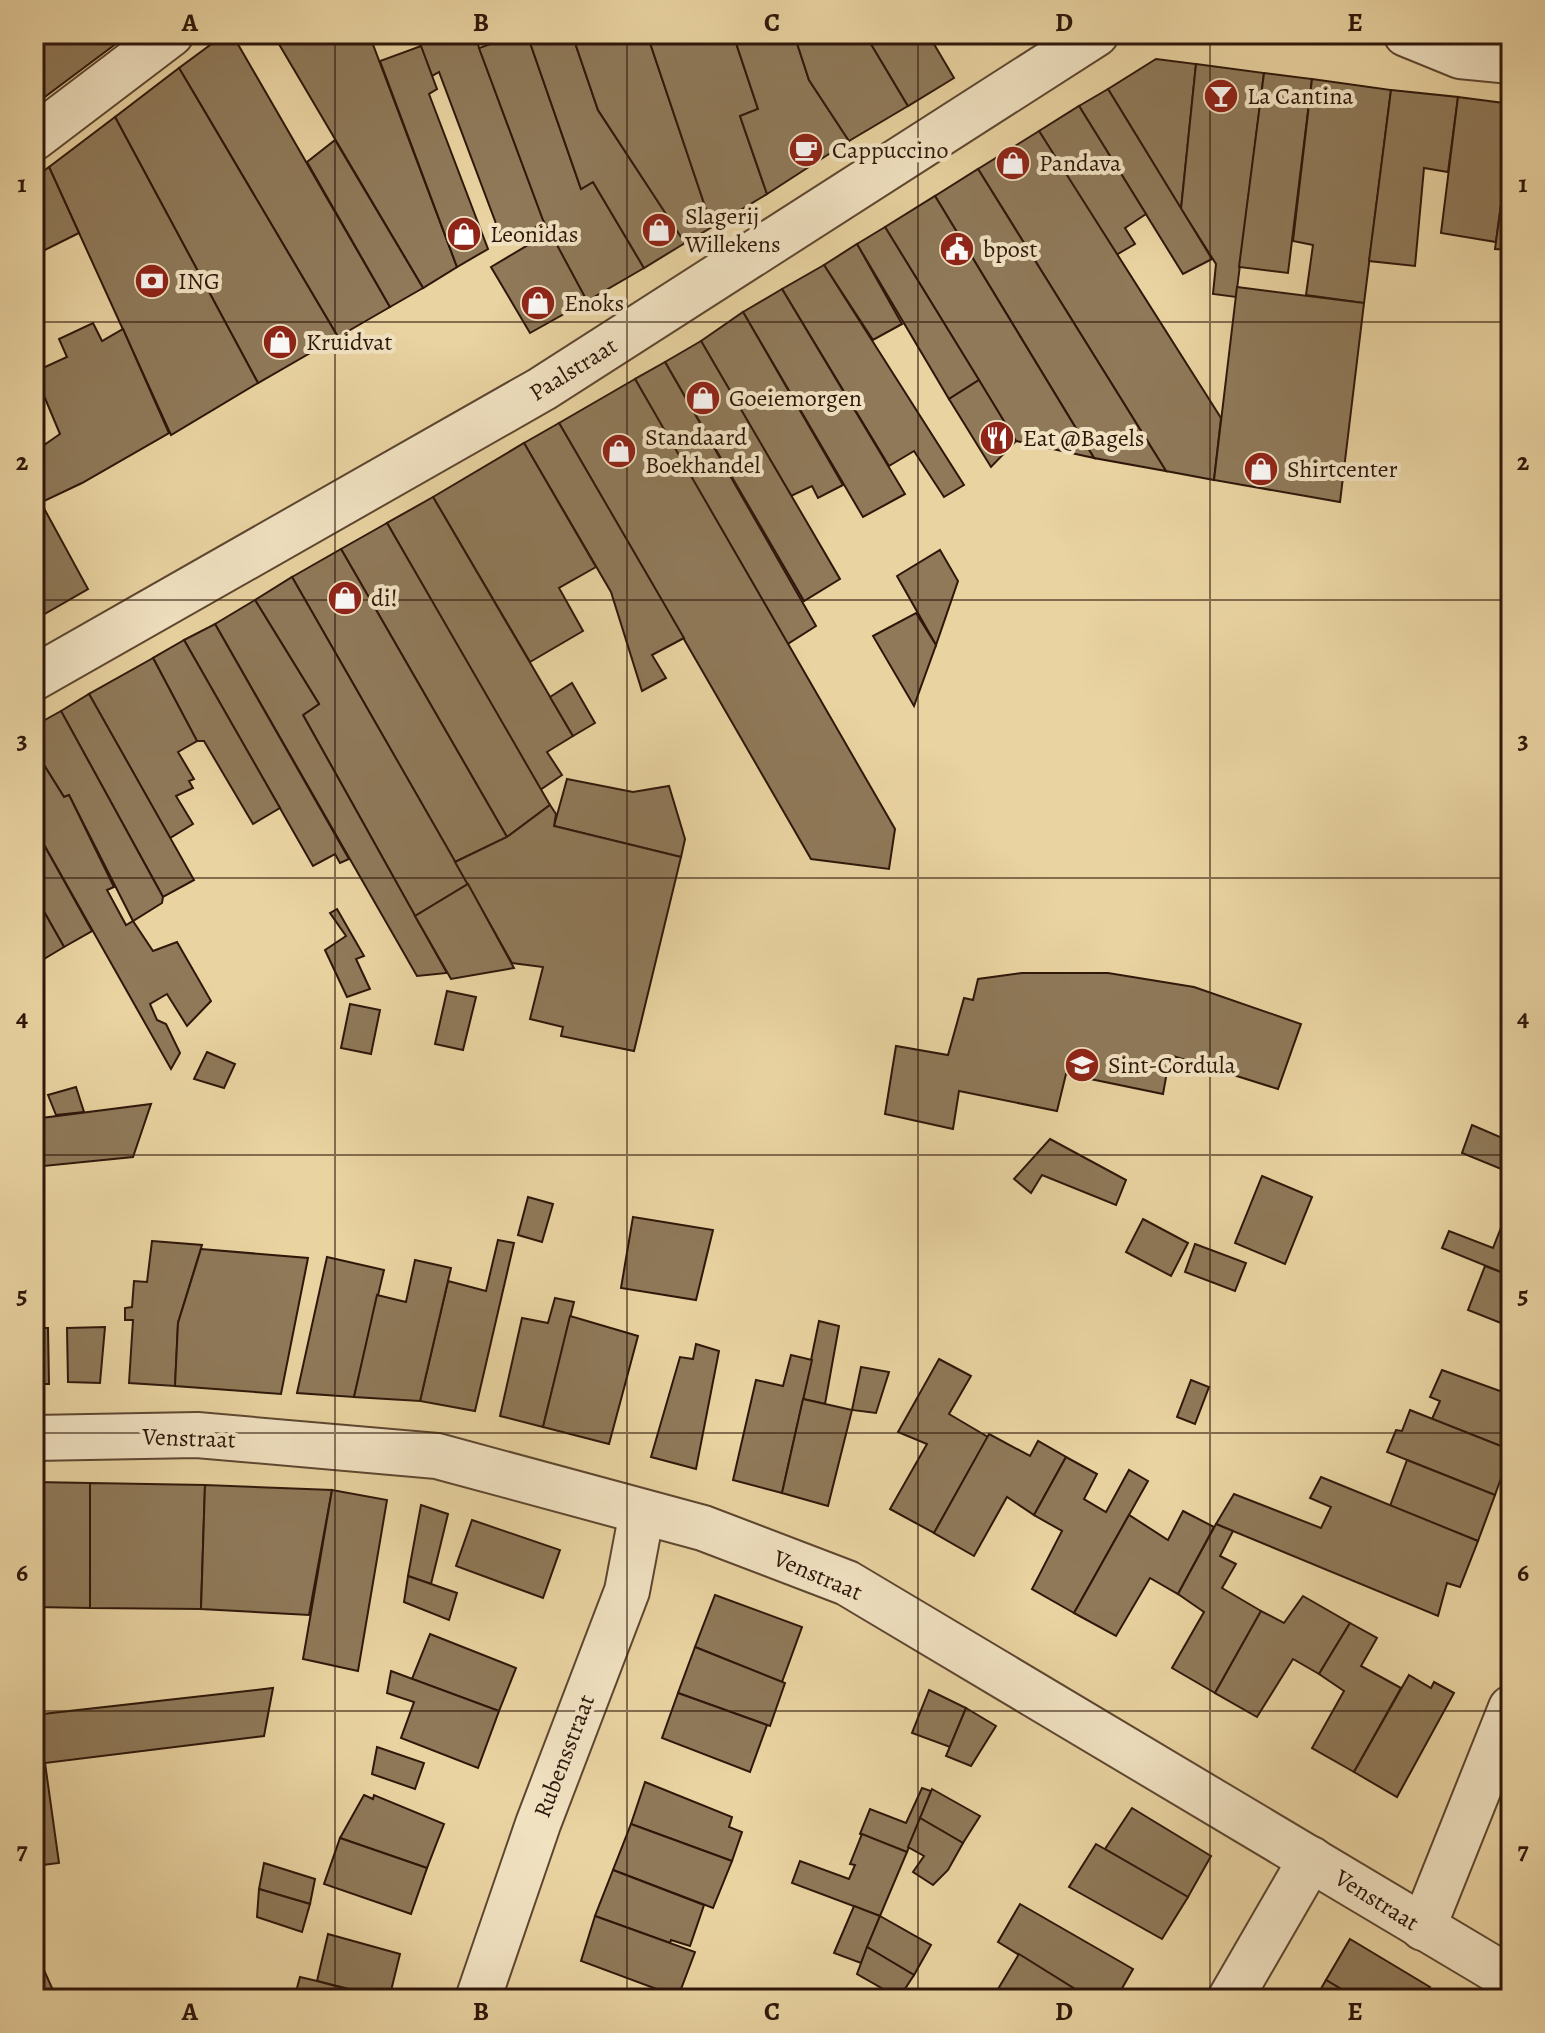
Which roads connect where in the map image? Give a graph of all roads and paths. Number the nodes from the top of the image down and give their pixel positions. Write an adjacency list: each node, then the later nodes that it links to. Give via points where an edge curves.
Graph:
1 (171, 34): 5 (street)
2 (1096, 34): 6 (street, Paalstraat, via 542,389)
3 (1406, 34): 4 (street, via 1460,56)
4 (1511, 61)
5 (34, 138)
6 (34, 678)
7 (34, 1438): 8 (street, Venstraat, via 197,1435 437,1456)
8 (642, 1512): 10 (street, Venstraat, via 703,1528 847,1583); 13 (street, Rubensstraat, via 627,1591)
9 (1511, 1708): 11 (street)
10 (1311, 1859): 11 (street, Venstraat); 14 (street)
11 (1423, 1928): 12 (street, Venstraat)
12 (1511, 1979)
13 (478, 1999)
14 (1230, 1999)

